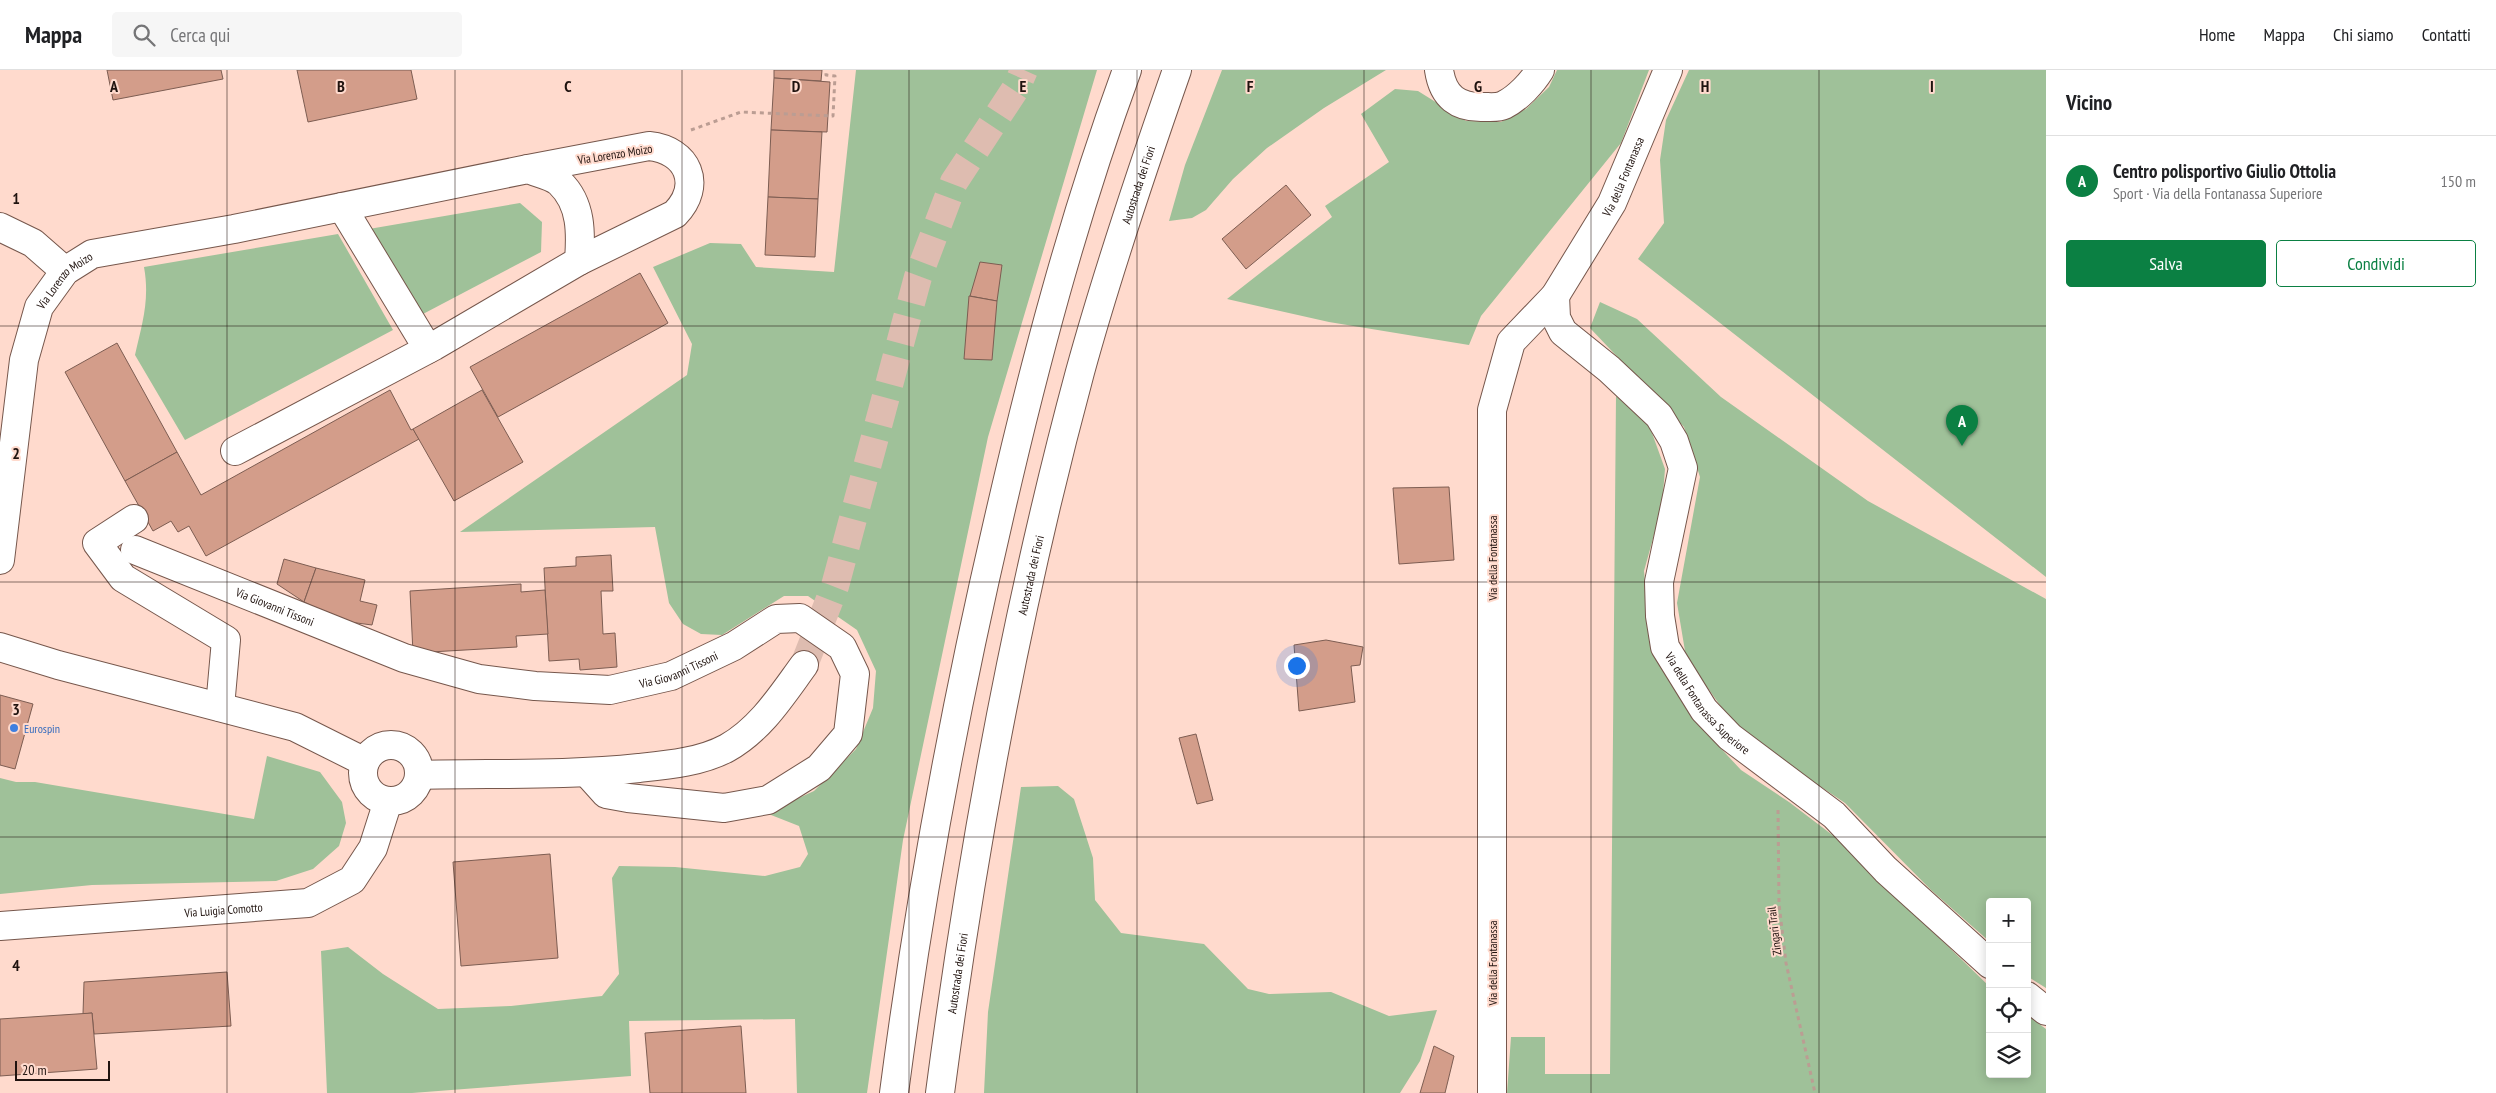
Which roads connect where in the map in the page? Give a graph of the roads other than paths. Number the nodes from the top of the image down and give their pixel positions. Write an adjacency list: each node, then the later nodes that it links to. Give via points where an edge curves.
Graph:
1 (1127, 70): 28 (main road, via 1105,131 1056,294 1016,441 969,644 934,828)
2 (1176, 70): 29 (main road, Autostrada dei Fiori, via 1130,204 1080,372 1030,573 958,954)
3 (1439, 70): 4 (main road, via 1451,98 1466,108 1502,106)
4 (1540, 70)
5 (1668, 70): 11 (main road, Via della Fontanassa, via 1612,203)
6 (528, 169): 7 (main road, Via Lorenzo Moizo); 9 (main road, via 560,182 574,204 581,230); 9 (main road, Via Lorenzo Moizo, via 648,146 672,152 687,170 688,194 683,205 664,220)
7 (342, 207): 10 (main road, Via Lorenzo Moizo, via 92,254); 12 (main road)
8 (0, 227): 10 (main road, via 33,243)
9 (579, 261): 12 (main road, Via Lorenzo Moizo)
10 (65, 271): 16 (main road, Via Lorenzo Moizo, via 39,307 24,360)
11 (1555, 296): 25 (main road, Via della Fontanassa Superiore, via 1556,318 1563,332 1659,416 1674,440 1683,468 1660,582 1660,616 1664,647 1704,710 1730,737 1834,815 1886,870); 30 (main road, Via della Fontanassa, via 1512,342 1492,410)
12 (428, 349): 13 (main road, Via Lorenzo Moizo)
13 (235, 451)
14 (134, 519): 19 (main road, via 97,543 123,578 226,640)
15 (135, 550): 21 (main road, Via Giovanni Tissoni, via 404,658 479,679 610,690 671,676 734,646 776,619 800,618 842,646 855,674 848,734 819,768 768,800 724,808 628,798 606,794)
16 (0, 560)
17 (0, 647): 19 (main road)
18 (804, 665): 21 (main road, via 754,729 727,748 668,765)
19 (220, 707): 20 (main road, via 295,727)
20 (365, 762): 22 (main road, via 372,752 381,747 403,748 412,754); 23 (main road, via 366,787 379,799)
21 (588, 774): 22 (main road)
22 (419, 775): 23 (main road, via 409,795)
23 (388, 801): 24 (main road, Via Luigia Comotto, via 373,848 352,880 308,903)
24 (0, 926)
25 (1986, 960)
26 (2031, 999): 27 (main road)
27 (2046, 1011)
28 (894, 1093)
29 (940, 1093)
30 (1492, 1093)

